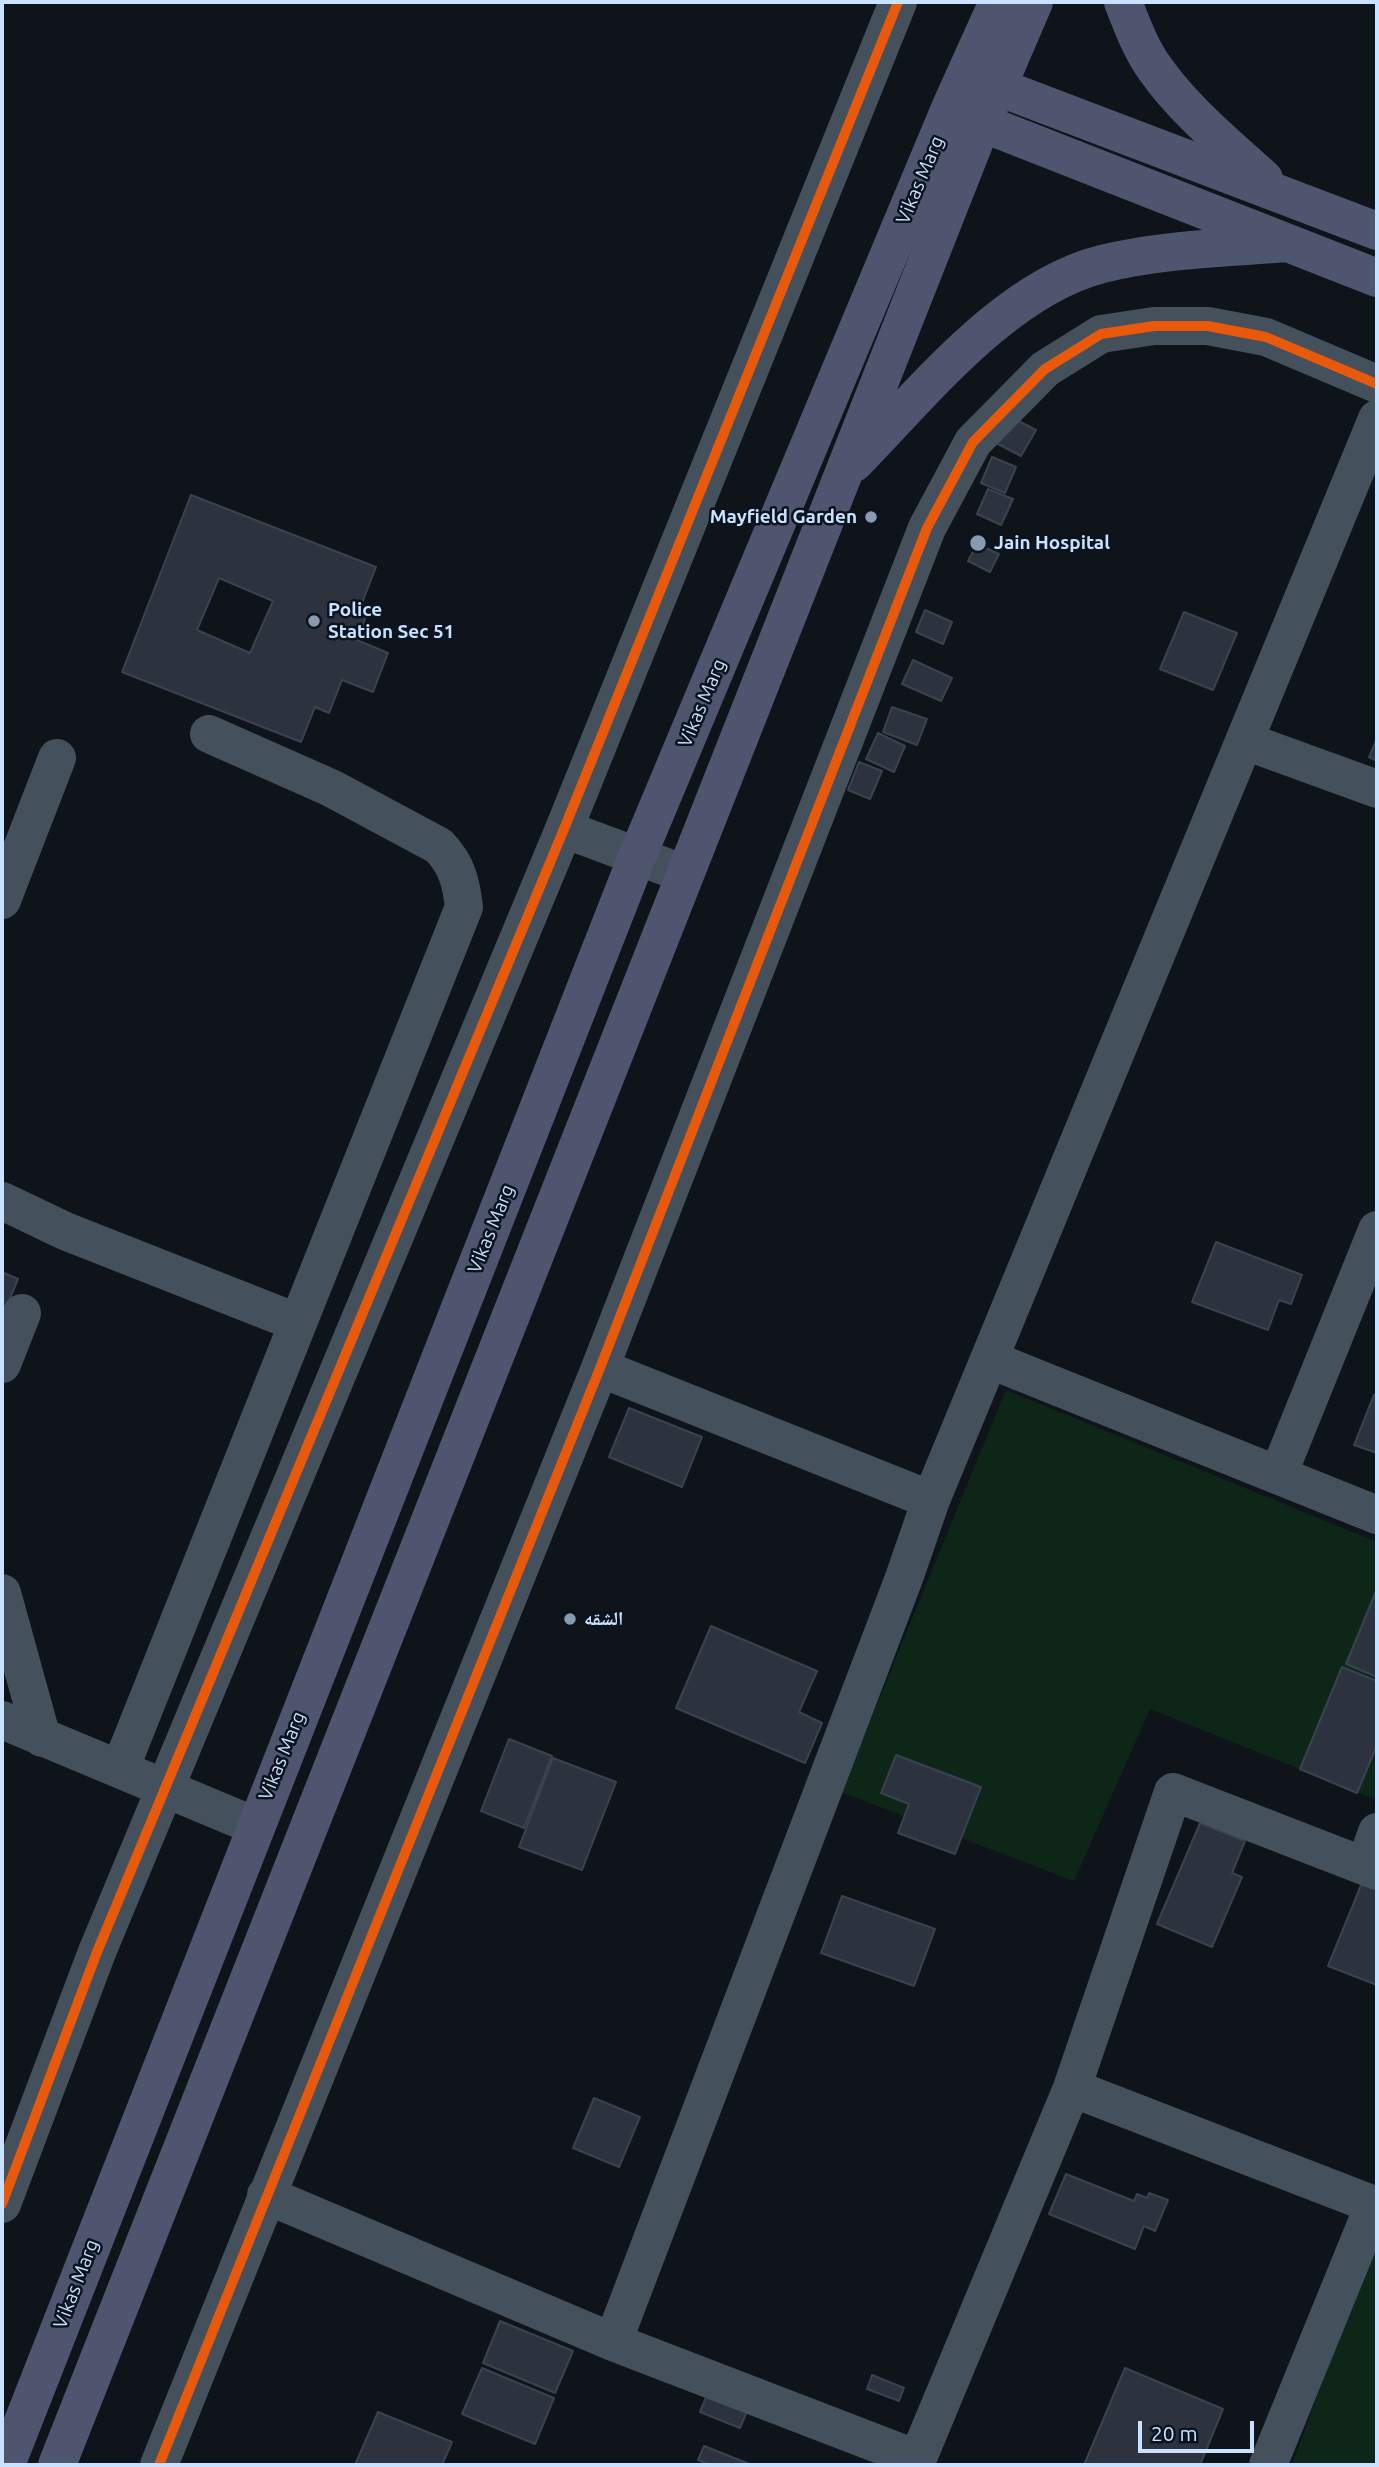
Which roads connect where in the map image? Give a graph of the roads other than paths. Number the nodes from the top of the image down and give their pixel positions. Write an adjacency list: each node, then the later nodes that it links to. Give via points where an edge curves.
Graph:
1 (898, 2): 17 (street)
2 (998, 2): 5 (main road, Vikas Marg)
3 (1034, 2): 5 (main road, Vikas Marg)
4 (1123, 2): 6 (main road, via 1156,70 1210,129)
5 (974, 99): 6 (main road); 8 (main road); 12 (main road, Vikas Marg); 18 (main road, Vikas Marg)
6 (1276, 190): 7 (main road)
7 (1377, 231)
8 (1288, 243): 9 (main road); 12 (main road, via 1162,254 1100,265 1038,291 978,338)
9 (1377, 278)
10 (1377, 384): 27 (street, via 1266,337 1208,326 1154,326 1101,334 1045,369 973,442 927,528)
11 (1377, 419): 14 (street)
12 (843, 474): 19 (main road, Vikas Marg)
13 (209, 734): 24 (street, via 331,788 439,846 453,861 461,883 464,907)
14 (1245, 741): 16 (street); 25 (street)
15 (57, 758): 20 (street)
16 (1377, 789)
17 (564, 829): 18 (street); 35 (street)
18 (637, 858): 19 (street); 36 (main road, Vikas Marg)
19 (685, 874): 45 (main road, Vikas Marg)
20 (2, 900)
21 (2, 1201): 24 (street, via 65,1231)
22 (1377, 1230): 28 (street)
23 (22, 1312): 26 (street)
24 (296, 1322): 34 (street)
25 (991, 1360): 28 (street); 29 (street)
26 (2, 1364)
27 (600, 1368): 29 (street); 39 (street)
28 (1278, 1475): 30 (street)
29 (931, 1500): 42 (street)
30 (1377, 1515)
31 (2, 1593): 33 (street)
32 (2, 1720): 33 (street)
33 (42, 1738): 34 (street)
34 (120, 1769): 35 (street)
35 (164, 1788): 36 (street); 40 (street)
36 (255, 1826): 44 (main road, Vikas Marg)
37 (1373, 1856): 38 (street, via 1173,1792)
38 (1072, 2088): 41 (street); 43 (street)
39 (266, 2195): 42 (street); 46 (street)
40 (2, 2204)
41 (1376, 2206): 47 (street)
42 (613, 2342): 43 (street)
43 (916, 2462)
44 (6, 2465)
45 (57, 2465)
46 (159, 2465)
47 (1268, 2465)

